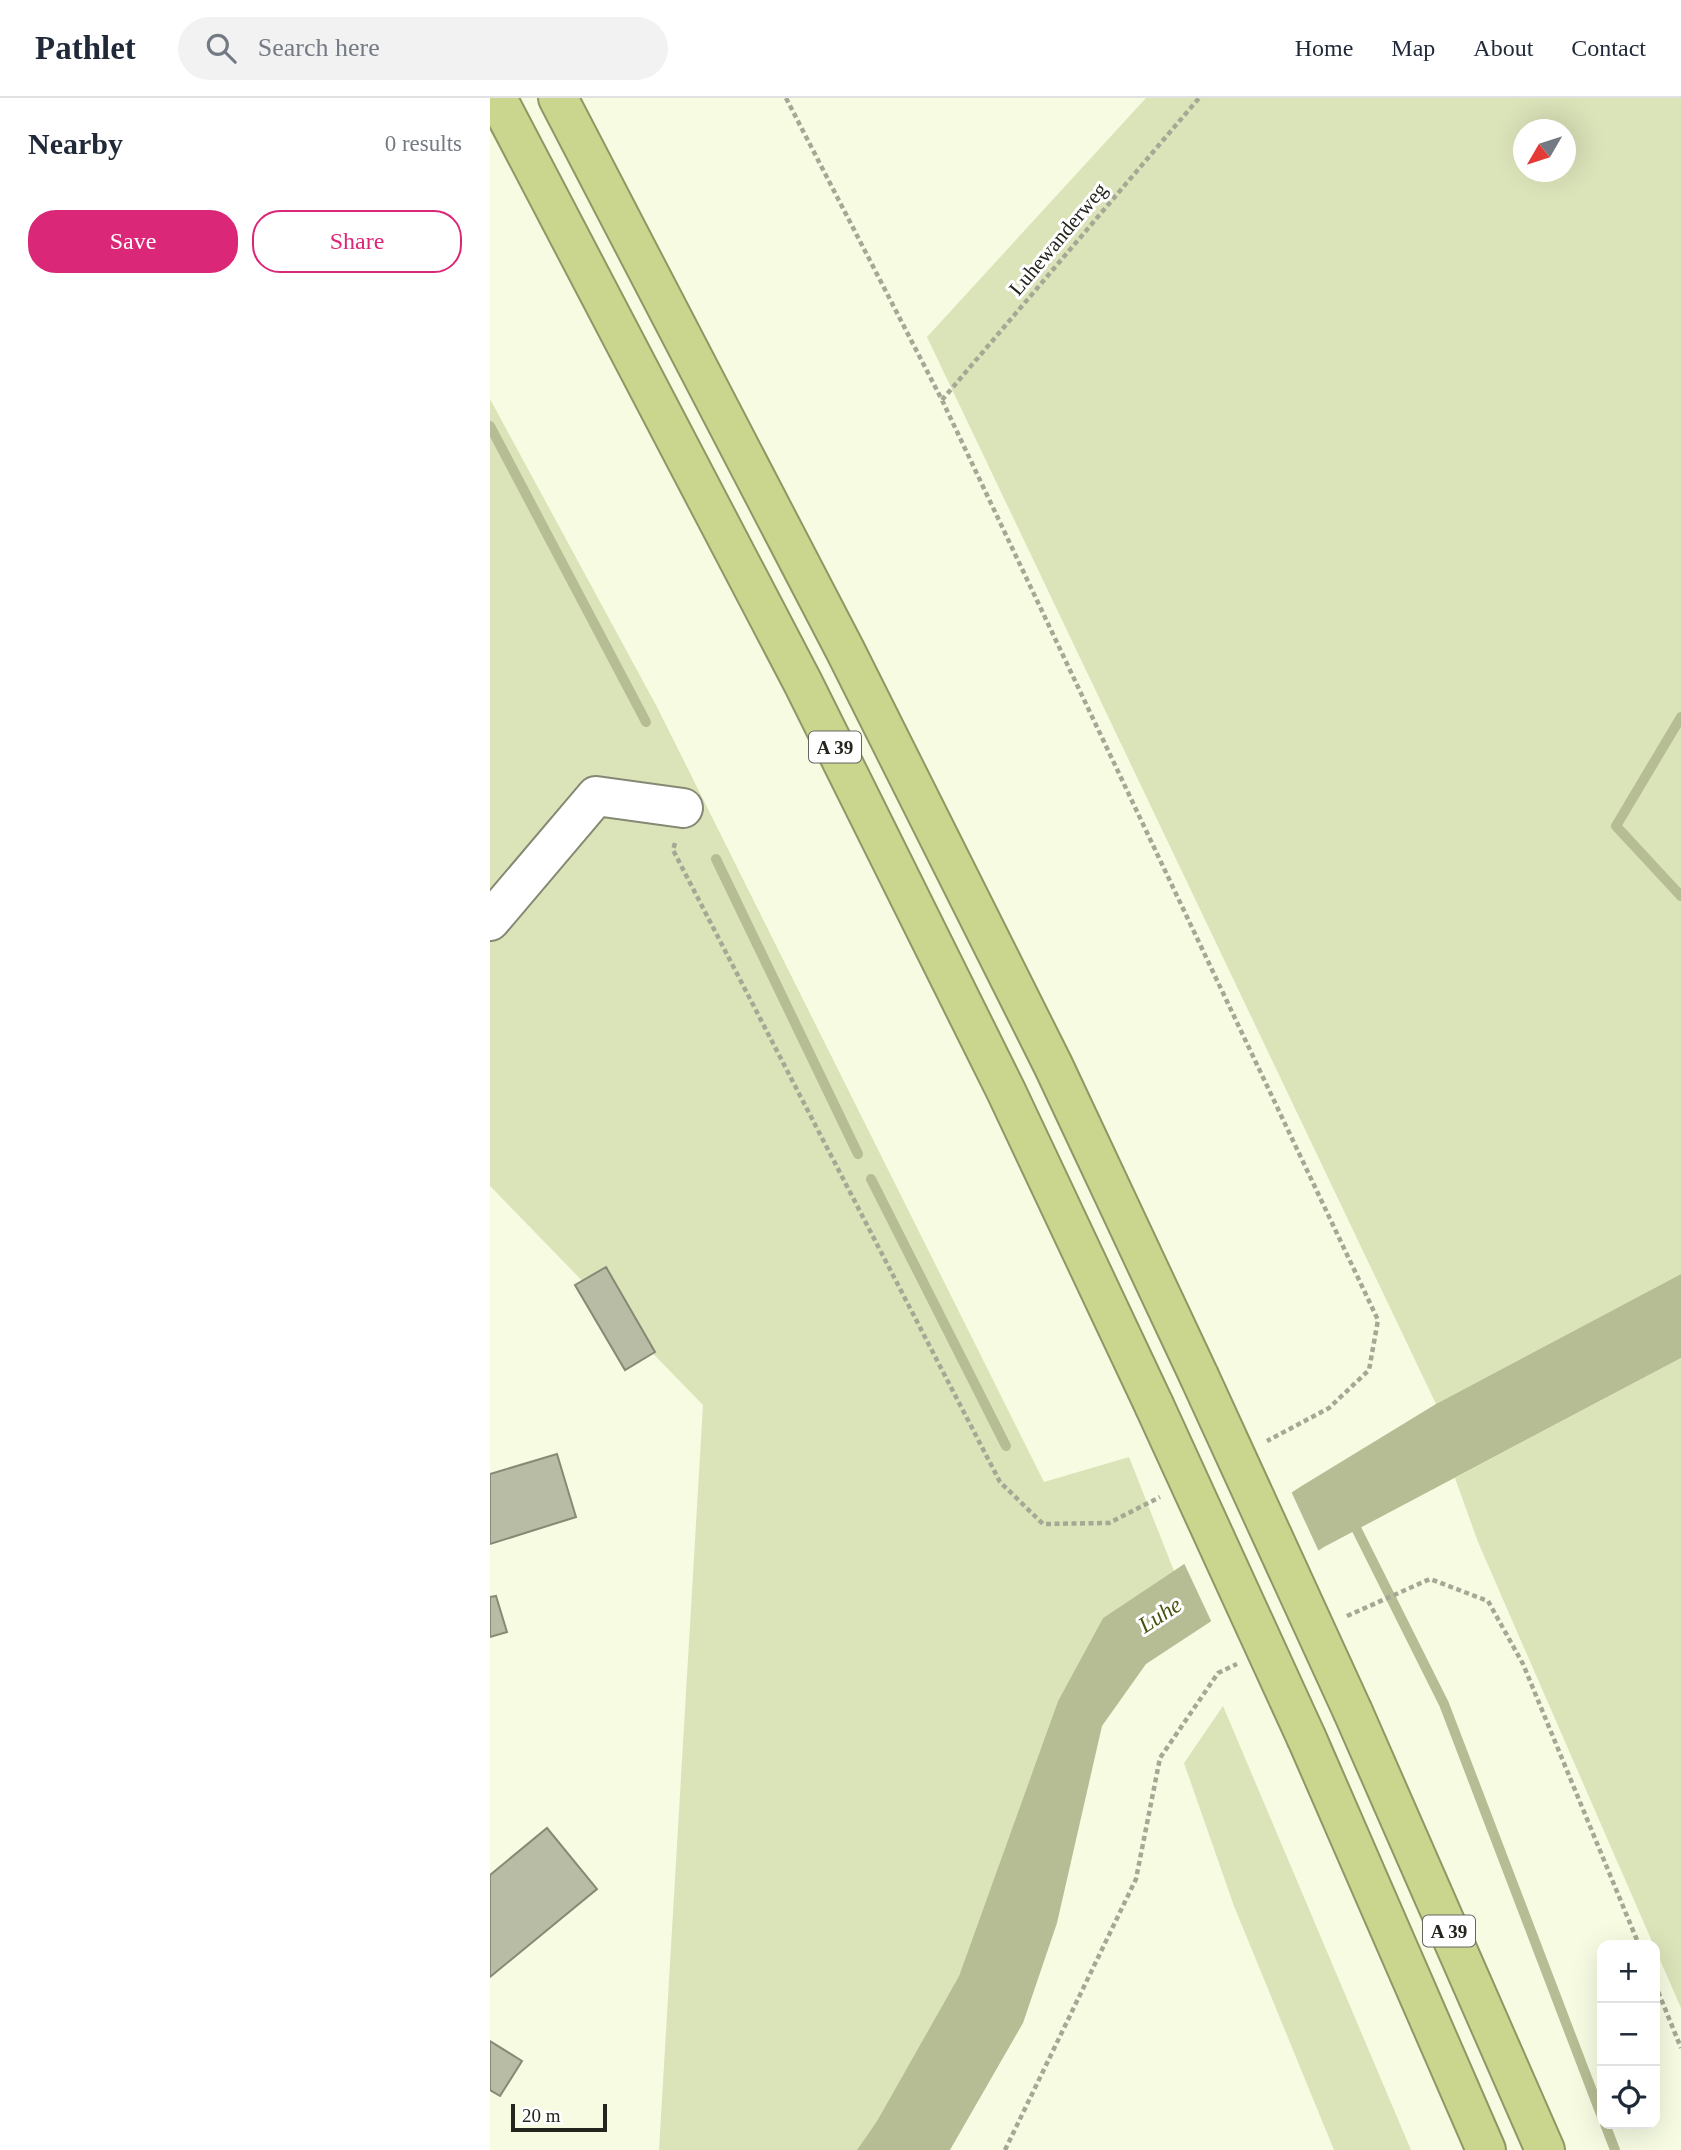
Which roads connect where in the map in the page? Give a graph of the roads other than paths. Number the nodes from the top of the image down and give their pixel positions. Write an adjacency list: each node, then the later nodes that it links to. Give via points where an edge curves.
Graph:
1 (498, 98): 5 (highway, A 39, bridge, via 803,683 1006,1091 1307,1739)
2 (558, 98): 6 (highway, A 39, bridge, via 845,650 1053,1065 1353,1712)
3 (683, 808): 4 (street, via 596,796)
4 (490, 921)
5 (1486, 2150)
6 (1545, 2150)

